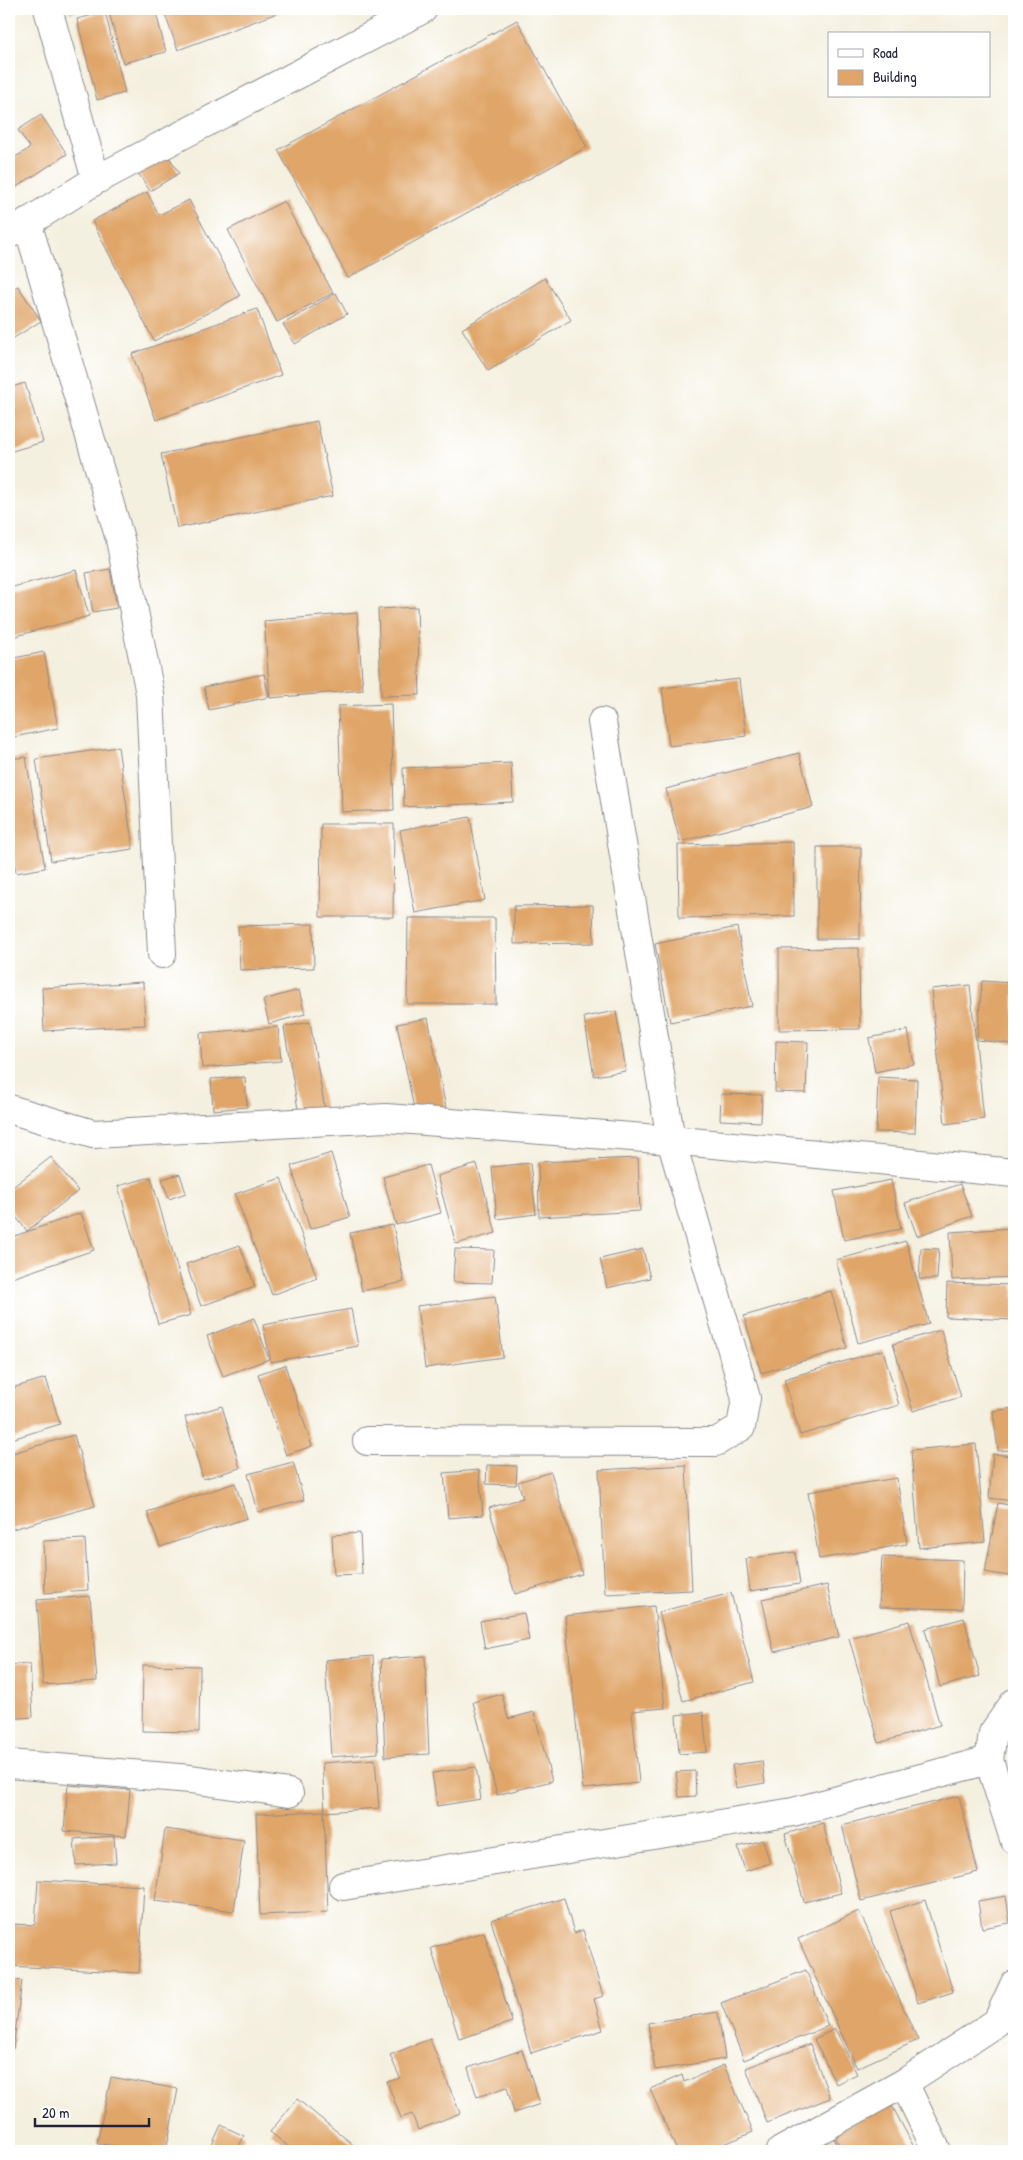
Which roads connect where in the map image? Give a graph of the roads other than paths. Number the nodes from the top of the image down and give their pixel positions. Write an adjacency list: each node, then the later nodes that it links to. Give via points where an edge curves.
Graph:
1 (48, 9): 3 (street)
2 (407, 13): 3 (street)
3 (96, 180): 4 (street)
4 (18, 228): 6 (street, via 120,539 150,694)
5 (602, 722): 8 (street)
6 (162, 954)
7 (9, 1109): 8 (street, via 93,1134 386,1118)
8 (671, 1140): 9 (street); 10 (street, via 746,1398 741,1427 716,1442)
9 (1014, 1173)
10 (367, 1442)
11 (1014, 1703): 12 (street, via 993,1733)
12 (990, 1760): 15 (street); 16 (street, via 793,1812)
13 (9, 1764): 14 (street, via 191,1779)
14 (289, 1793)
15 (1014, 1839)
16 (343, 1886)
17 (1014, 1985): 18 (street, via 997,2022)
18 (904, 2083): 19 (street); 20 (street)
19 (781, 2151)
20 (937, 2151)

